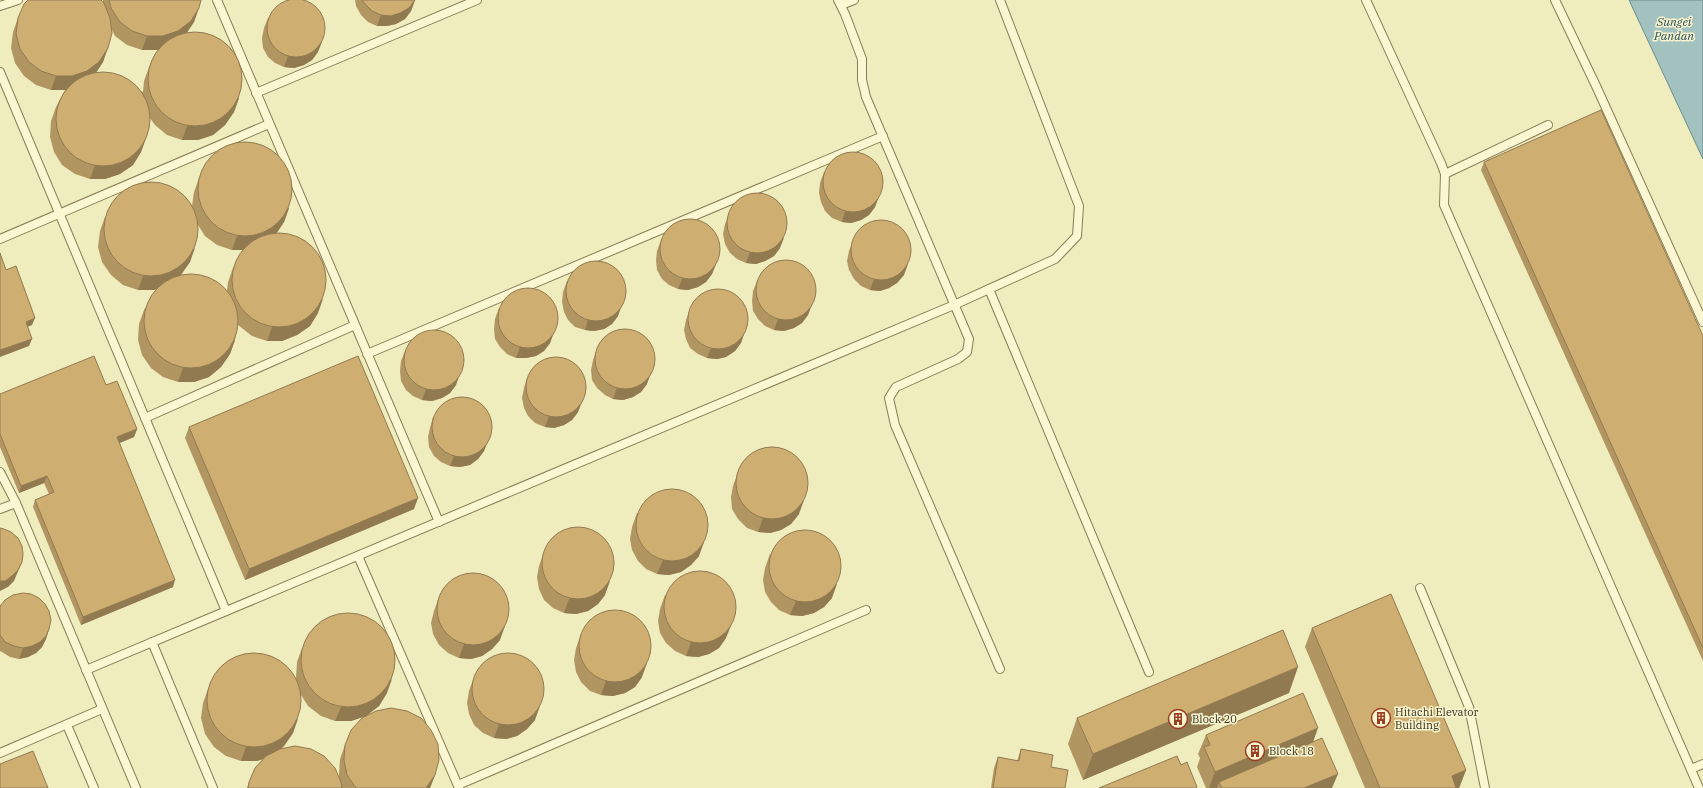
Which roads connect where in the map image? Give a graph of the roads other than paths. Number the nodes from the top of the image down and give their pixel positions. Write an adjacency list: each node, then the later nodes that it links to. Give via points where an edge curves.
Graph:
1 (18, 0): 9 (lane)
2 (217, 0): 11 (lane)
3 (477, 0): 11 (lane)
4 (854, 0): 8 (lane)
5 (1000, 0): 18 (lane, via 1079,206 1077,236 1055,258)
6 (1366, 0): 15 (lane)
7 (1554, 0): 20 (lane)
8 (839, 3): 14 (lane, via 862,58 862,80 866,96)
9 (0, 6)
10 (0, 72): 16 (lane)
11 (256, 93): 12 (lane)
12 (269, 124): 16 (lane); 21 (lane)
13 (1548, 124): 15 (lane)
14 (882, 136): 19 (lane); 22 (lane)
15 (1445, 174): 40 (lane, via 1444,205)
16 (60, 214): 17 (lane); 23 (lane)
17 (0, 240)
18 (989, 289): 19 (lane); 35 (lane)
19 (954, 305): 27 (lane); 33 (lane, via 969,339 967,352 958,360 896,387 889,398 890,412)
20 (1703, 322)
21 (355, 325): 22 (lane); 23 (lane)
22 (367, 354): 27 (lane)
23 (145, 418): 31 (lane)
24 (0, 472): 25 (lane)
25 (16, 503): 26 (lane); 34 (lane)
26 (0, 510)
27 (438, 522): 28 (lane)
28 (358, 556): 31 (lane); 41 (lane)
29 (1420, 588): 45 (lane, via 1469,707)
30 (866, 610): 41 (lane)
31 (226, 611): 32 (lane)
32 (152, 642): 34 (lane); 44 (lane)
33 (1000, 669)
34 (86, 670): 36 (lane)
35 (1149, 672)
36 (102, 709): 37 (lane); 43 (lane)
37 (67, 725): 38 (lane); 42 (lane)
38 (0, 752)
39 (1703, 764): 40 (lane)
40 (1690, 769): 46 (lane)
41 (459, 786)
42 (94, 788)
43 (136, 788)
44 (213, 788)
45 (1485, 788)
46 (1699, 788)

